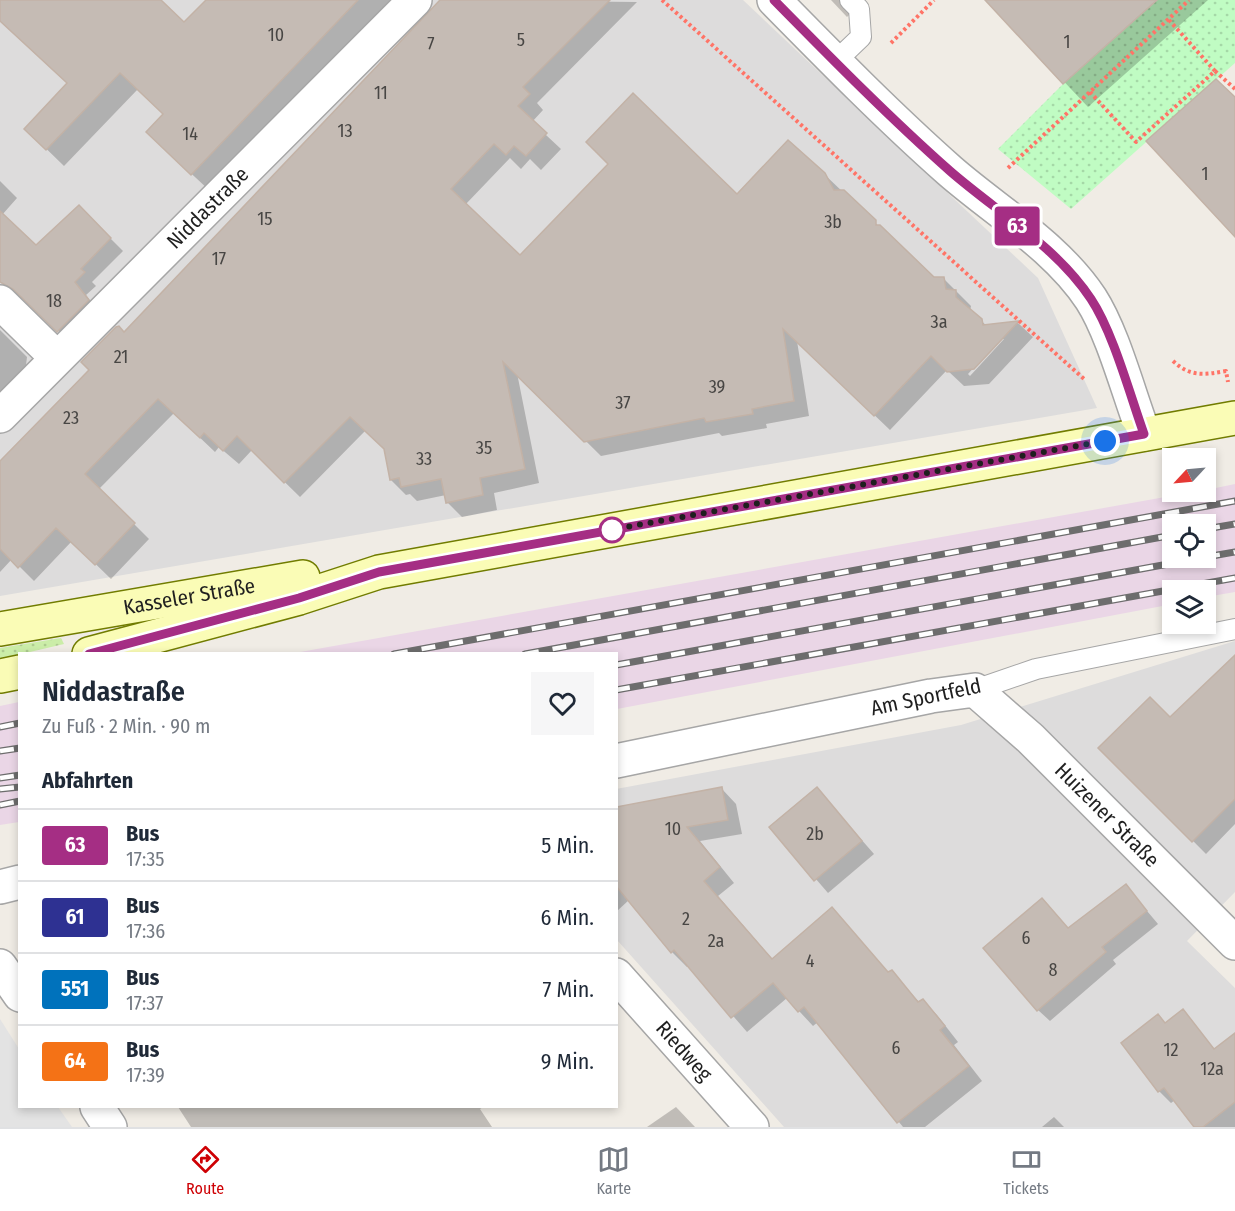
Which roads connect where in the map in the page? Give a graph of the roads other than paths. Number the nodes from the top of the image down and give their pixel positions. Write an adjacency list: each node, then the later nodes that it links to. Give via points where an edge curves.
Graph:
1 (415, 0): 6 (street, Niddastraße)
2 (774, 0): 4 (street)
3 (850, 0): 4 (lane, via 858,9 861,37)
4 (835, 62): 9 (street, via 950,170 1058,260 1080,285 1101,319)
5 (0, 303): 6 (street)
6 (56, 357): 7 (street, Niddastraße)
7 (0, 416)
8 (1235, 418): 9 (main road, Kasseler Straße)
9 (1144, 434): 10 (main road, Kasseler Straße)
10 (379, 572): 11 (main road, Kasseler Straße, via 329,573); 13 (main road, Kasseler Straße, via 299,598)
11 (0, 629)
12 (1235, 629): 16 (lane, Am Sportfeld, via 1036,669)
13 (96, 652)
14 (18, 672): 15 (main road)
15 (0, 676)
16 (975, 690): 17 (street, Am Sportfeld); 20 (street, Huizener Straße, via 1030,738)
17 (618, 761)
18 (18, 882): 19 (street)
19 (0, 887)
20 (1235, 943)
21 (0, 966): 23 (street)
22 (618, 977): 26 (street, Riedweg)
23 (18, 992)
24 (98, 1108): 25 (street)
25 (110, 1127)
26 (752, 1127)

